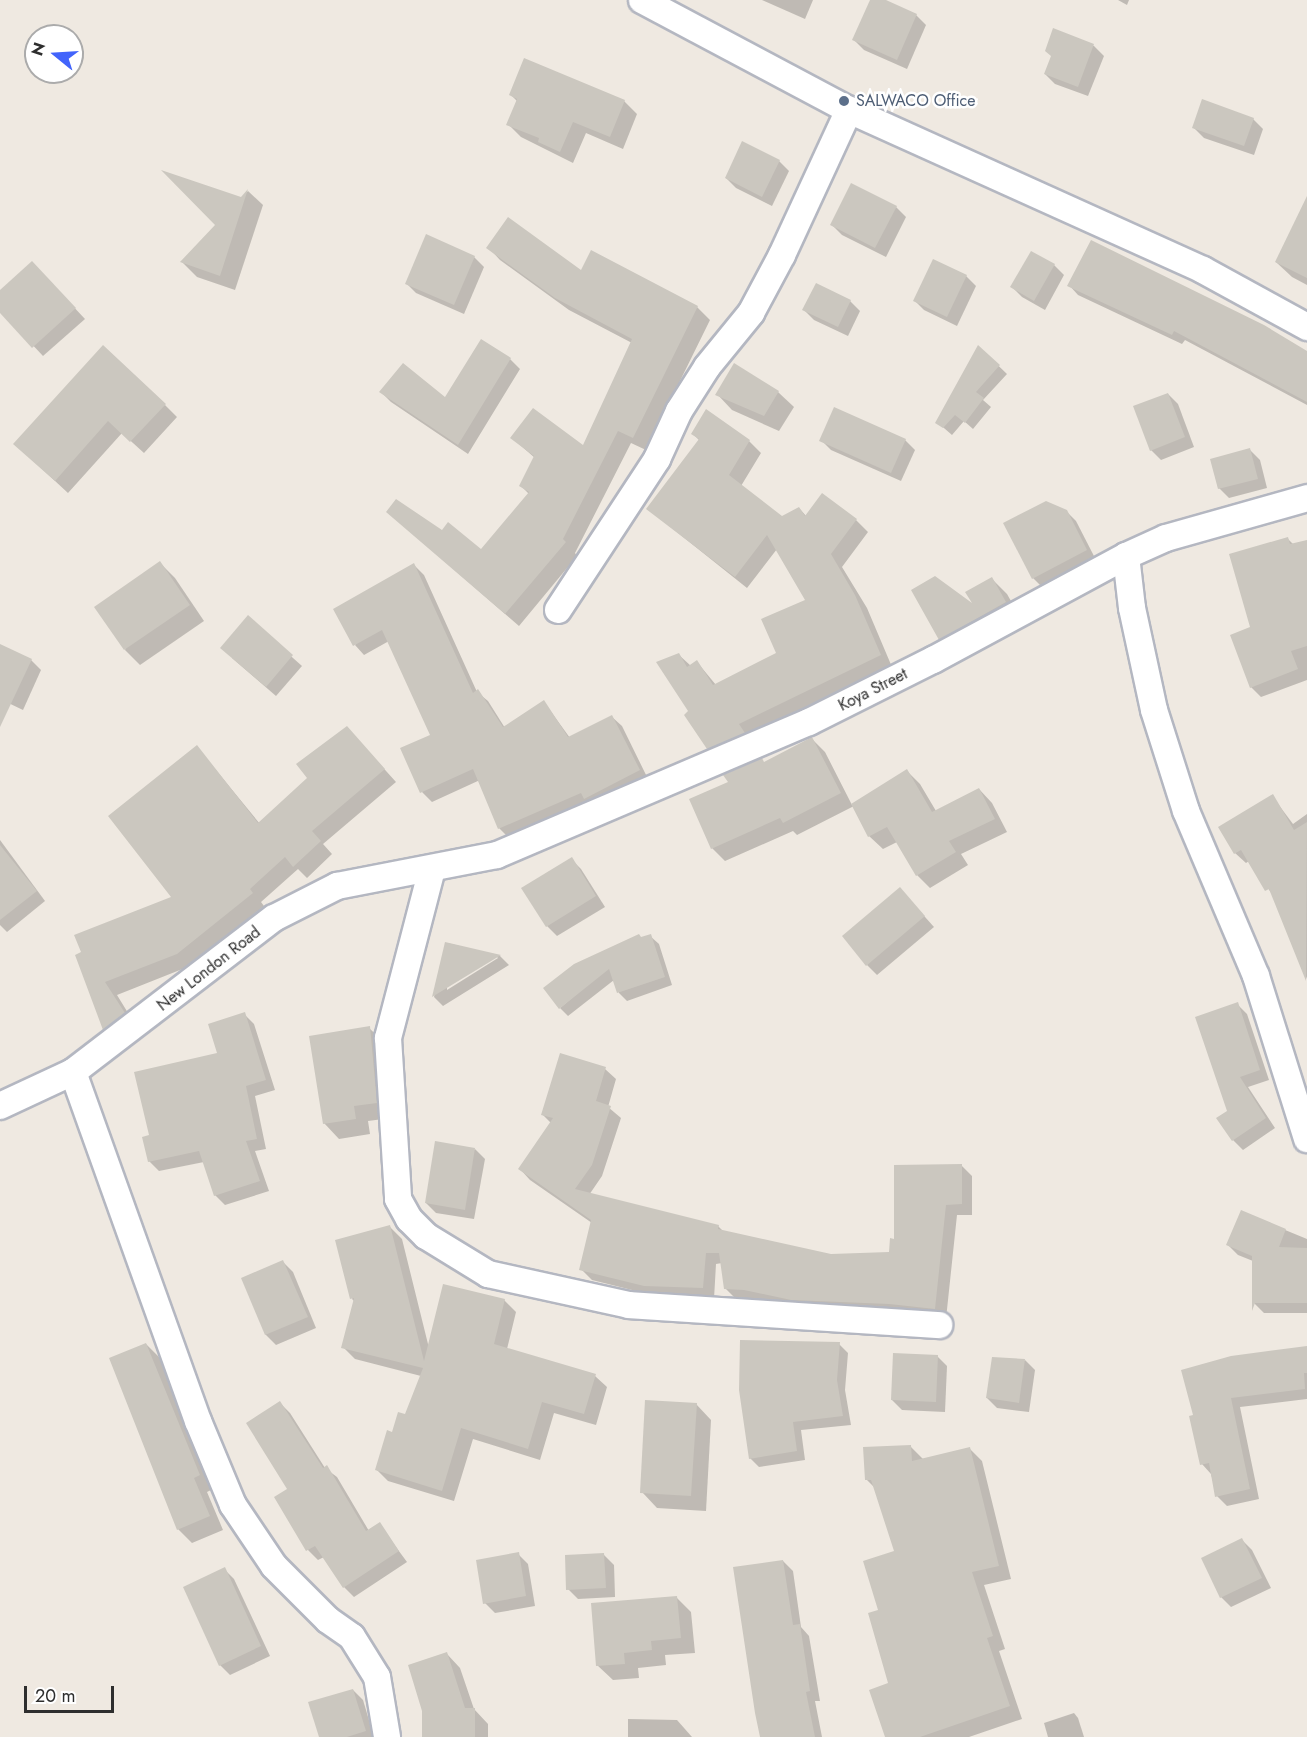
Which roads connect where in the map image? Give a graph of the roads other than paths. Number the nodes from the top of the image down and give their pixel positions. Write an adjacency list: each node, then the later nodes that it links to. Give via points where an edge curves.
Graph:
1 (642, 0): 2 (street)
2 (849, 110): 3 (street, via 1203,270); 6 (street, via 751,313 707,367 657,459)
3 (1307, 327)
4 (1307, 498): 5 (street, Koya Street, via 1166,538)
5 (1126, 556): 7 (street, Koya Street, via 809,722 497,855); 10 (street, via 1132,608 1154,710 1186,811 1256,976)
6 (558, 610)
7 (432, 869): 8 (street, New London Road, via 338,886 274,918); 11 (street, via 388,1038 398,1199 409,1219 426,1236 488,1274 629,1305)
8 (73, 1072): 9 (street, New London Road); 12 (street, via 198,1420 233,1505 274,1566 328,1620 352,1637 377,1677)
9 (0, 1106)
10 (1307, 1139)
11 (939, 1325)
12 (387, 1737)

